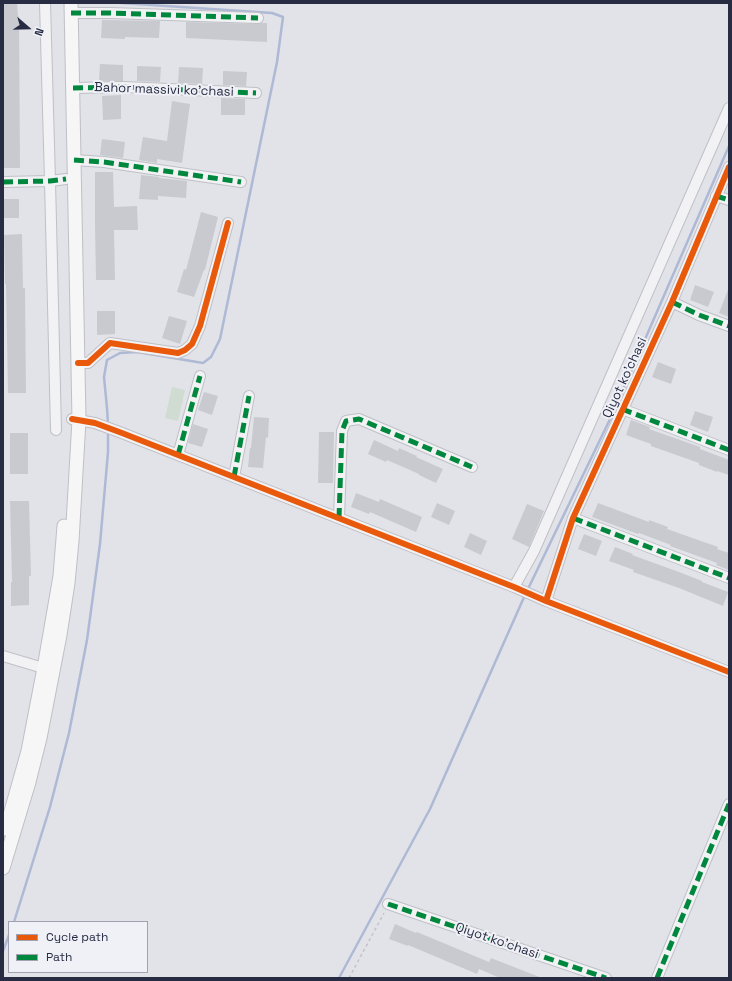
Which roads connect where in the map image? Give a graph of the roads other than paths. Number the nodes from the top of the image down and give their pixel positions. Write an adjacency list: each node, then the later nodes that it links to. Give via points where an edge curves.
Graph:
1 (45, 3): 11 (street)
2 (63, 3): 10 (main road)
3 (71, 8): 4 (street, via 110,13); 5 (main road)
4 (258, 18)
5 (73, 88): 6 (street, Bahor massivi ko'chasi, via 124,87); 8 (main road)
6 (256, 93)
7 (729, 108): 32 (street, via 534,551)
8 (74, 160): 13 (street); 19 (main road)
9 (729, 167): 14 (street, Qiyot ko'chasi)
10 (66, 179): 11 (street); 23 (main road)
11 (50, 181): 12 (street); 24 (street)
12 (3, 182)
13 (241, 182)
14 (716, 196): 15 (street); 17 (street, Qiyot ko'chasi)
15 (729, 200)
16 (228, 223): 19 (street, via 200,326 192,344 186,350 178,353 110,343 88,363)
17 (672, 302): 18 (street); 22 (street, Qiyot ko'chasi)
18 (729, 326)
19 (78, 362): 23 (main road)
20 (200, 376): 26 (street)
21 (249, 396): 28 (street)
22 (622, 409): 25 (street, Qiyot ko'chasi); 30 (street, Qiyot ko'chasi)
23 (76, 419): 26 (street, via 108,428); 35 (main road)
24 (56, 430)
25 (729, 450)
26 (178, 455): 28 (street)
27 (472, 467): 29 (street, via 359,420 346,421 342,431)
28 (234, 477): 29 (street)
29 (339, 518): 32 (street)
30 (573, 518): 31 (street); 33 (street, Qiyot ko'chasi)
31 (729, 578)
32 (514, 587): 33 (street)
33 (546, 601): 36 (street)
34 (3, 656): 35 (street)
35 (49, 669): 38 (main road); 39 (main road, via 40,738)
36 (729, 672)
37 (729, 804): 42 (street)
38 (3, 837)
39 (3, 868)
40 (388, 904): 41 (street, Qiyot ko'chasi)
41 (606, 978)
42 (657, 978)

